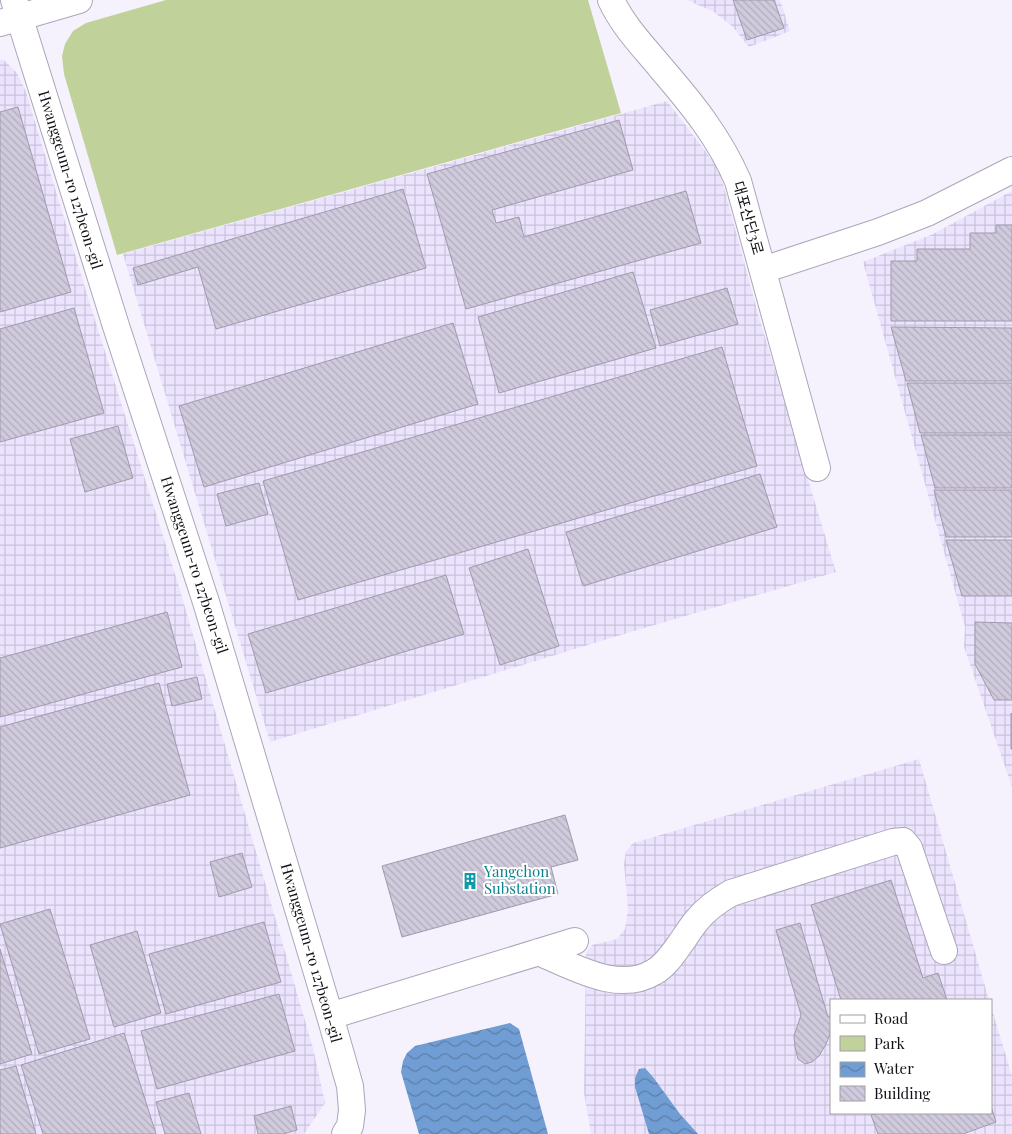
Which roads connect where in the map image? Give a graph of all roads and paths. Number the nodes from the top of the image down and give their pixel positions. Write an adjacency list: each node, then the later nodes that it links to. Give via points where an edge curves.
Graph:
1 (79, 0): 3 (street)
2 (612, 0): 5 (street, 대포산단3로, via 628,30 696,109 729,160)
3 (11, 14): 10 (street, Hwanggeum-ro 127beon-gil, via 206,602)
4 (1012, 170): 5 (street, via 927,213)
5 (763, 270): 6 (street, 대포산단3로)
6 (817, 468)
7 (575, 941): 9 (street)
8 (944, 951): 9 (street, via 909,848 903,841 731,893 697,920 666,963 644,978 631,981 598,976)
9 (538, 952): 10 (street)
10 (330, 1016): 11 (street, Hwanggeum-ro 127beon-gil, via 350,1086 352,1110 350,1126)
11 (345, 1134)

